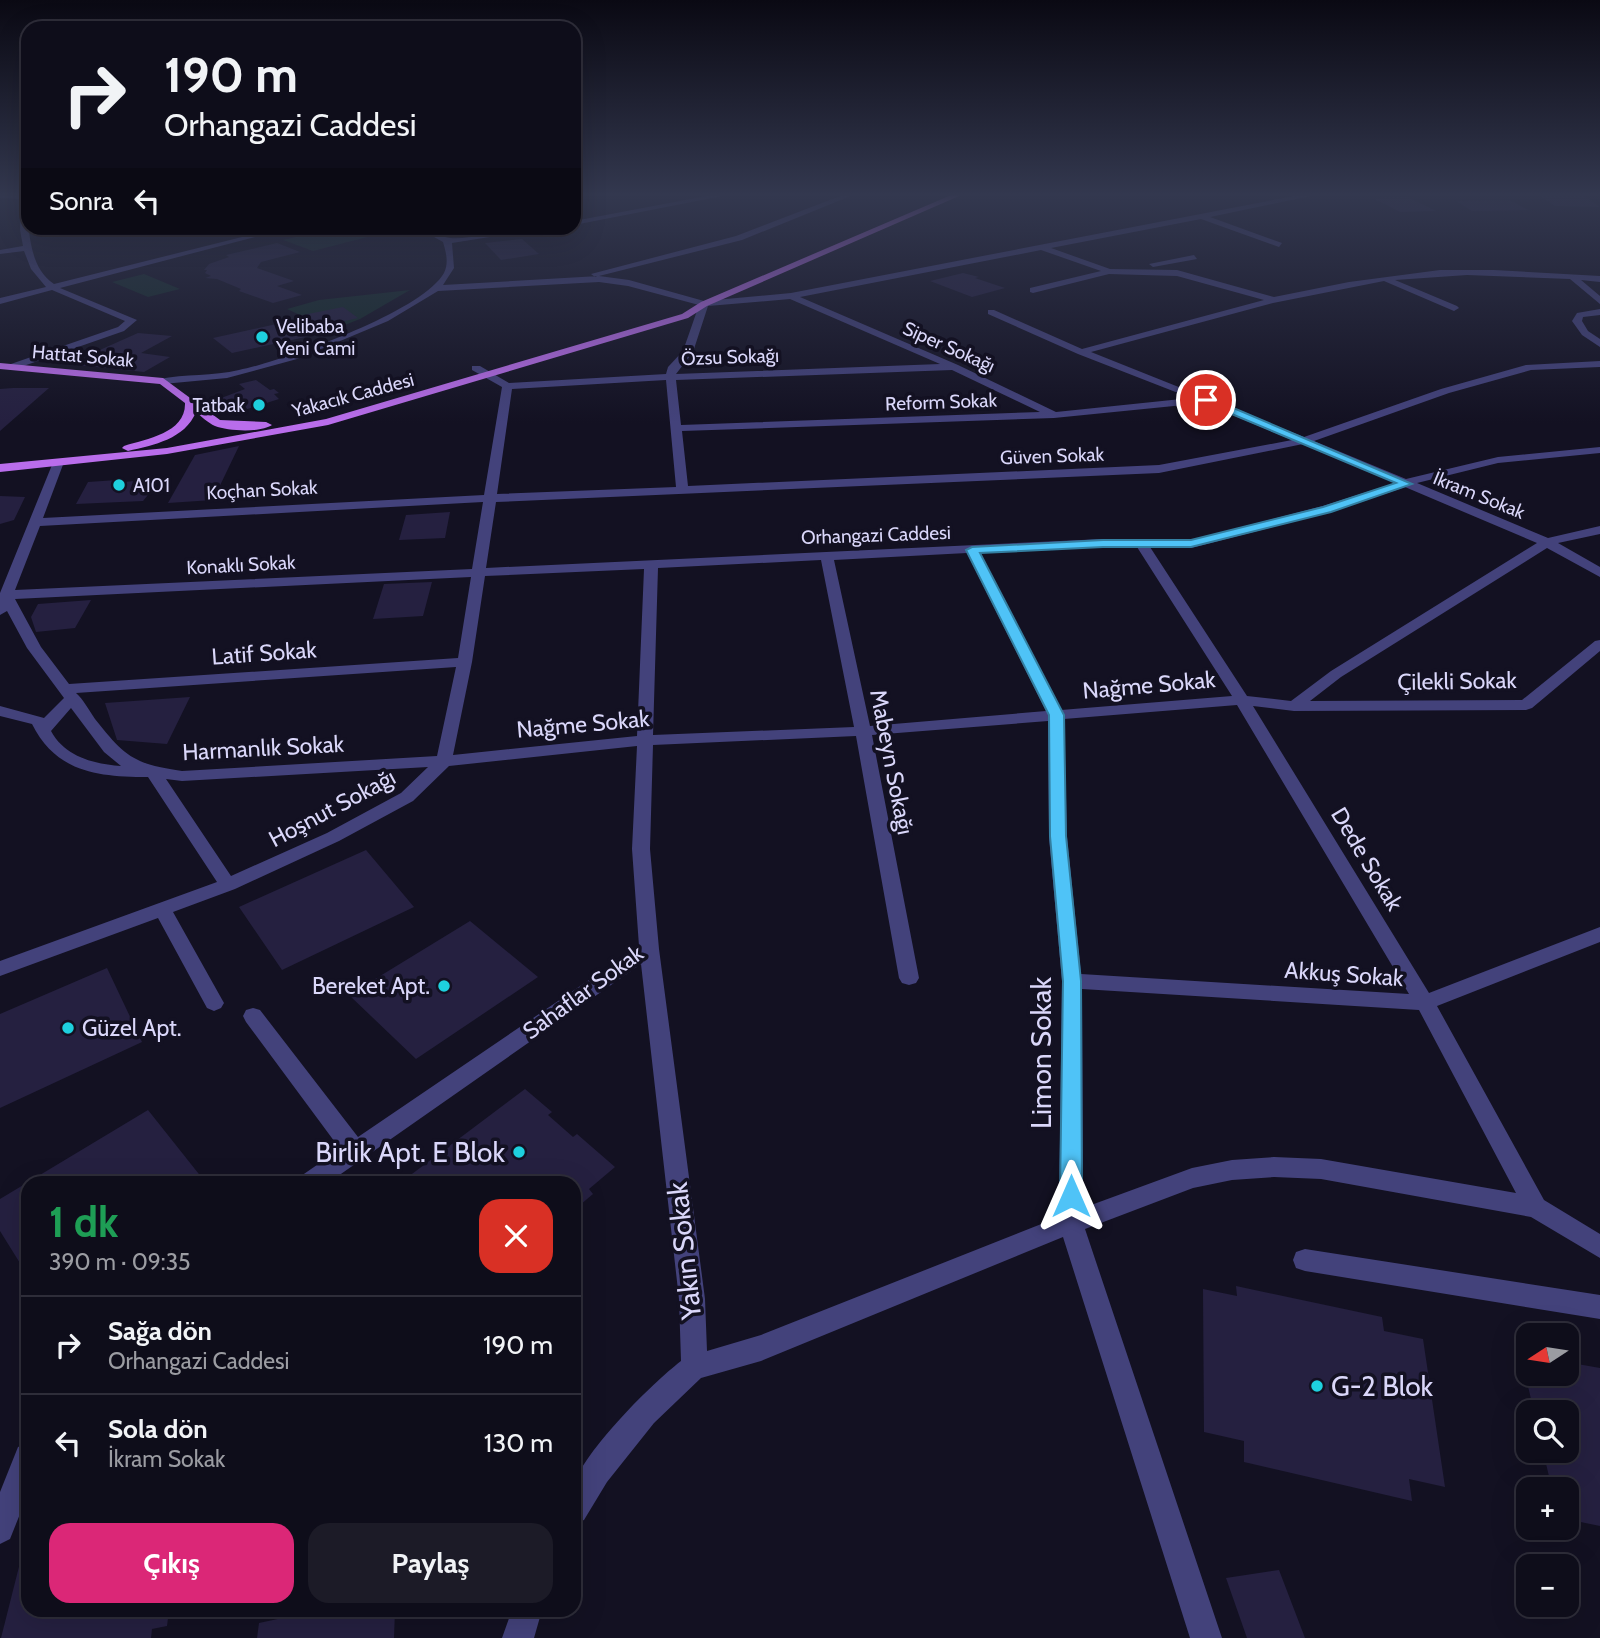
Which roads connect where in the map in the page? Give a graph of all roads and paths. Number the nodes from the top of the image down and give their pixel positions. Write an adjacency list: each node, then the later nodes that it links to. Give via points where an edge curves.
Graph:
1 (33, 269): 15 (street)
2 (126, 269): 15 (street)
3 (449, 269): 14 (street)
4 (616, 269): 12 (street)
5 (785, 269): 21 (main road, Yakacık Caddesi)
6 (927, 269): 17 (street)
7 (1104, 269): 9 (street)
8 (1125, 269): 9 (street)
9 (1111, 272): 16 (street); 19 (street, via 1177,272)
10 (1572, 277): 11 (street, via 1460,271); 13 (street); 20 (street)
11 (1384, 278): 19 (street); 22 (street)
12 (578, 279): 14 (street); 21 (street, via 629,283)
13 (1600, 279)
14 (436, 288): 33 (street, via 353,333 277,363 201,380)
15 (51, 289): 18 (street); 30 (street, via 132,320 121,329)
16 (1034, 290)
17 (791, 296): 21 (street); 29 (street, Siper Sokağı)
18 (0, 301)
19 (1278, 301): 26 (street)
20 (1600, 301)
21 (704, 304): 31 (main road, Yakacık Caddesi, via 685,316); 32 (street, via 688,352 672,369)
22 (1454, 308)
23 (991, 312): 26 (street, İkram Sokak)
24 (1600, 312): 25 (street, via 1580,315 1577,321)
25 (1600, 344)
26 (1081, 352): 35 (street, İkram Sokak)
27 (1600, 364): 39 (street, Güven Sokak, via 1530,367)
28 (0, 366): 30 (main road, Hattat Sokak)
29 (954, 367): 32 (street, Özsu Sokağı); 37 (street, Siper Sokağı)
30 (12, 368): 33 (main road, Hattat Sokak)
31 (482, 371): 34 (street); 36 (main road, Yakacık Caddesi, via 267,425 217,423); 41 (main road, Yakacık Caddesi, via 283,432)
32 (671, 377): 34 (street, Özsu Sokağı); 38 (street)
33 (163, 381): 36 (main road, Yakacık Caddesi)
34 (507, 386): 46 (street)
35 (1206, 400): 37 (street, Reform Sokak); 39 (street, İkram Sokak)
36 (190, 402): 41 (main road, via 182,427 130,448)
37 (1054, 415): 38 (street, Reform Sokak)
38 (676, 428): 45 (street)
39 (1302, 441): 44 (street, İkram Sokak); 45 (street, Güven Sokak, via 1159,469)
40 (1600, 450): 44 (street, Orhangazi Caddesi, via 1498,460)
41 (76, 461): 42 (main road, Yakacık Caddesi)
42 (58, 462): 43 (main road, Yakacık Caddesi); 47 (street)
43 (0, 468)
44 (1406, 484): 49 (street, İkram Sokak); 50 (street, Orhangazi Caddesi, via 1191,544)
45 (682, 490): 46 (street, Güven Sokak)
46 (491, 498): 47 (street, Koçhan Sokak); 55 (street)
47 (35, 522): 56 (street)
48 (1600, 530): 49 (street)
49 (1547, 542): 54 (street, İkram Sokak); 62 (street, via 1336,674)
50 (1142, 545): 51 (street, Orhangazi Caddesi); 61 (street, Dede Sokak)
51 (972, 550): 52 (street, Orhangazi Caddesi); 64 (street, Limon Sokak)
52 (827, 556): 53 (street, Orhangazi Caddesi); 65 (street, Mabeyn Sokağı)
53 (651, 566): 55 (street, Orhangazi Caddesi); 67 (street, Sahaflar Sokak)
54 (1600, 573)
55 (478, 574): 56 (street, Konaklı Sokak); 59 (street)
56 (6, 595): 57 (street); 60 (street, Harmanlık Sokak, via 34,648)
57 (0, 611)
58 (1600, 644): 62 (street, Çilekli Sokak, via 1526,705)
59 (465, 662): 60 (street, Latif Sokak); 68 (street)
60 (69, 694): 66 (street); 69 (street, Harmanlık Sokak, via 110,749 130,765)
61 (1242, 700): 62 (street, Nağme Sokak); 64 (street, Nağme Sokak); 78 (street, Dede Sokak)
62 (1294, 706)
63 (0, 711): 66 (street, via 38,721)
64 (1056, 715): 65 (street, Nağme Sokak); 76 (street, Limon Sokak, via 1058,836)
65 (863, 731): 67 (street, Nağme Sokak); 75 (street, Mabeyn Sokağı)
66 (42, 732): 69 (street, via 68,758 87,768)
67 (645, 740): 68 (street, Nağme Sokak); 73 (street, Sahaflar Sokak, via 640,849)
68 (444, 761): 69 (street, Harmanlık Sokak, via 182,776); 70 (street, Hoşnut Sokağı, via 407,797)
69 (153, 772): 70 (street)
70 (228, 885): 71 (street, Hoşnut Sokağı)
71 (162, 909): 74 (street, Hoşnut Sokağı); 77 (street)
72 (1600, 934): 78 (street, Akkuş Sokak)
73 (649, 949): 80 (street, Sahaflar Sokak); 87 (street, Yakın Sokak, via 692,1299)
74 (0, 969)
75 (909, 978)
76 (1072, 981): 78 (street, Akkuş Sokak); 83 (street, Limon Sokak)
77 (214, 1003)
78 (1425, 1003): 82 (street, Dede Sokak)
79 (253, 1016): 80 (street)
80 (355, 1151): 81 (street, Sahaflar Sokak)
81 (319, 1176)
82 (1536, 1207): 83 (street, via 1369,1176 1274,1167 1192,1178); 84 (street)
83 (1071, 1223): 87 (street, via 761,1348); 93 (street, Limon Sokak)
84 (1600, 1247)
85 (1305, 1260): 86 (street)
86 (1600, 1307)
87 (694, 1367): 89 (street, via 669,1385)
88 (21, 1475): 90 (street)
89 (581, 1496)
90 (0, 1529)
91 (525, 1617): 92 (street)
92 (518, 1638)
93 (1206, 1638)

